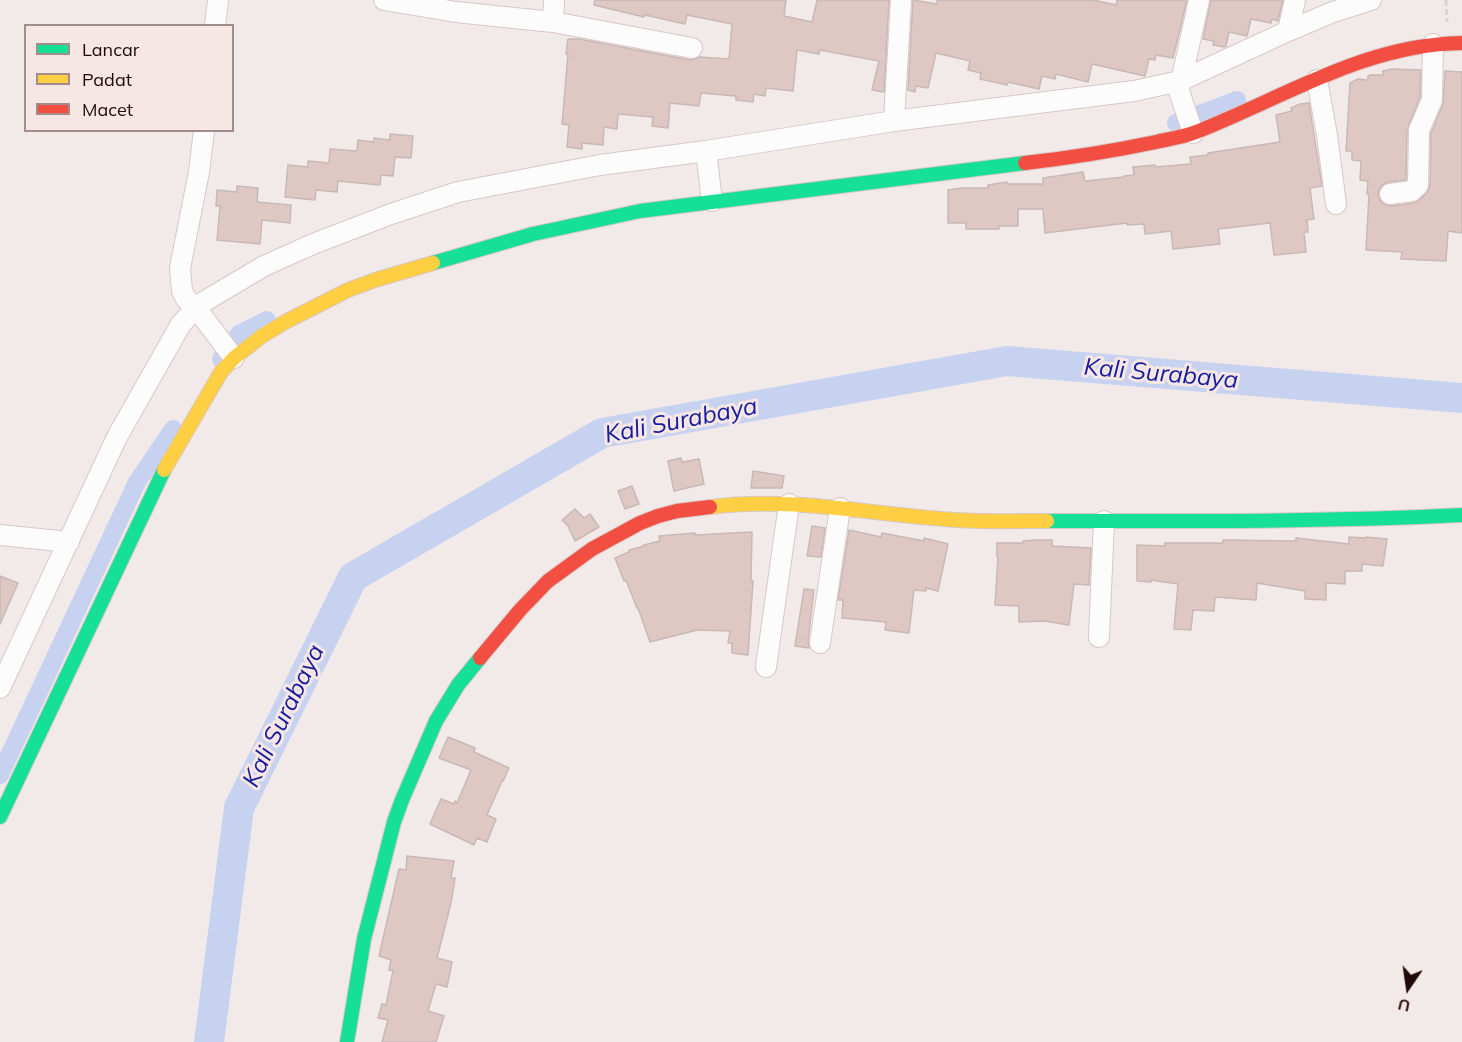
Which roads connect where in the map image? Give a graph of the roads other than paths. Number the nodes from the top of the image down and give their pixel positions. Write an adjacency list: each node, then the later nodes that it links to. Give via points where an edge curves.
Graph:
1 (218, 0): 10 (street)
2 (384, 0): 8 (street)
3 (554, 0): 9 (street)
4 (902, 0): 17 (street)
5 (1199, 0): 16 (street)
6 (1295, 0): 11 (street)
7 (1371, 0): 11 (street)
8 (424, 4): 9 (street, via 456,12)
9 (553, 22): 14 (street)
10 (215, 24)
11 (1288, 31): 16 (street)
12 (1462, 43): 13 (street)
13 (1433, 44): 15 (street, via 1376,56); 21 (street, via 1432,100 1419,130 1418,185 1412,191)
14 (692, 48)
15 (1317, 80): 18 (street); 23 (street)
16 (1180, 86): 17 (street); 18 (street)
17 (894, 120): 20 (street)
18 (1192, 130): 22 (street, via 1132,147 1069,158)
19 (204, 132): 24 (street, via 180,268 182,291)
20 (706, 154): 22 (street); 24 (street, via 600,165 458,192 264,266)
21 (1390, 194)
22 (712, 199): 25 (street, via 553,229 375,280 285,322)
23 (1336, 204)
24 (201, 316): 25 (street); 31 (street, via 181,324 117,437)
25 (232, 356): 36 (street, via 168,462)
26 (789, 504): 27 (street); 34 (street); 37 (street, via 730,504 677,511 640,523 592,549 548,581 458,685 436,721 394,822 364,939)
27 (840, 508): 29 (street, via 955,520); 33 (street)
28 (1462, 515): 29 (street)
29 (1104, 521): 32 (street)
30 (0, 535): 31 (street)
31 (69, 542): 35 (street)
32 (1099, 637)
33 (820, 644)
34 (766, 667)
35 (0, 688)
36 (0, 817)
37 (347, 1042)

